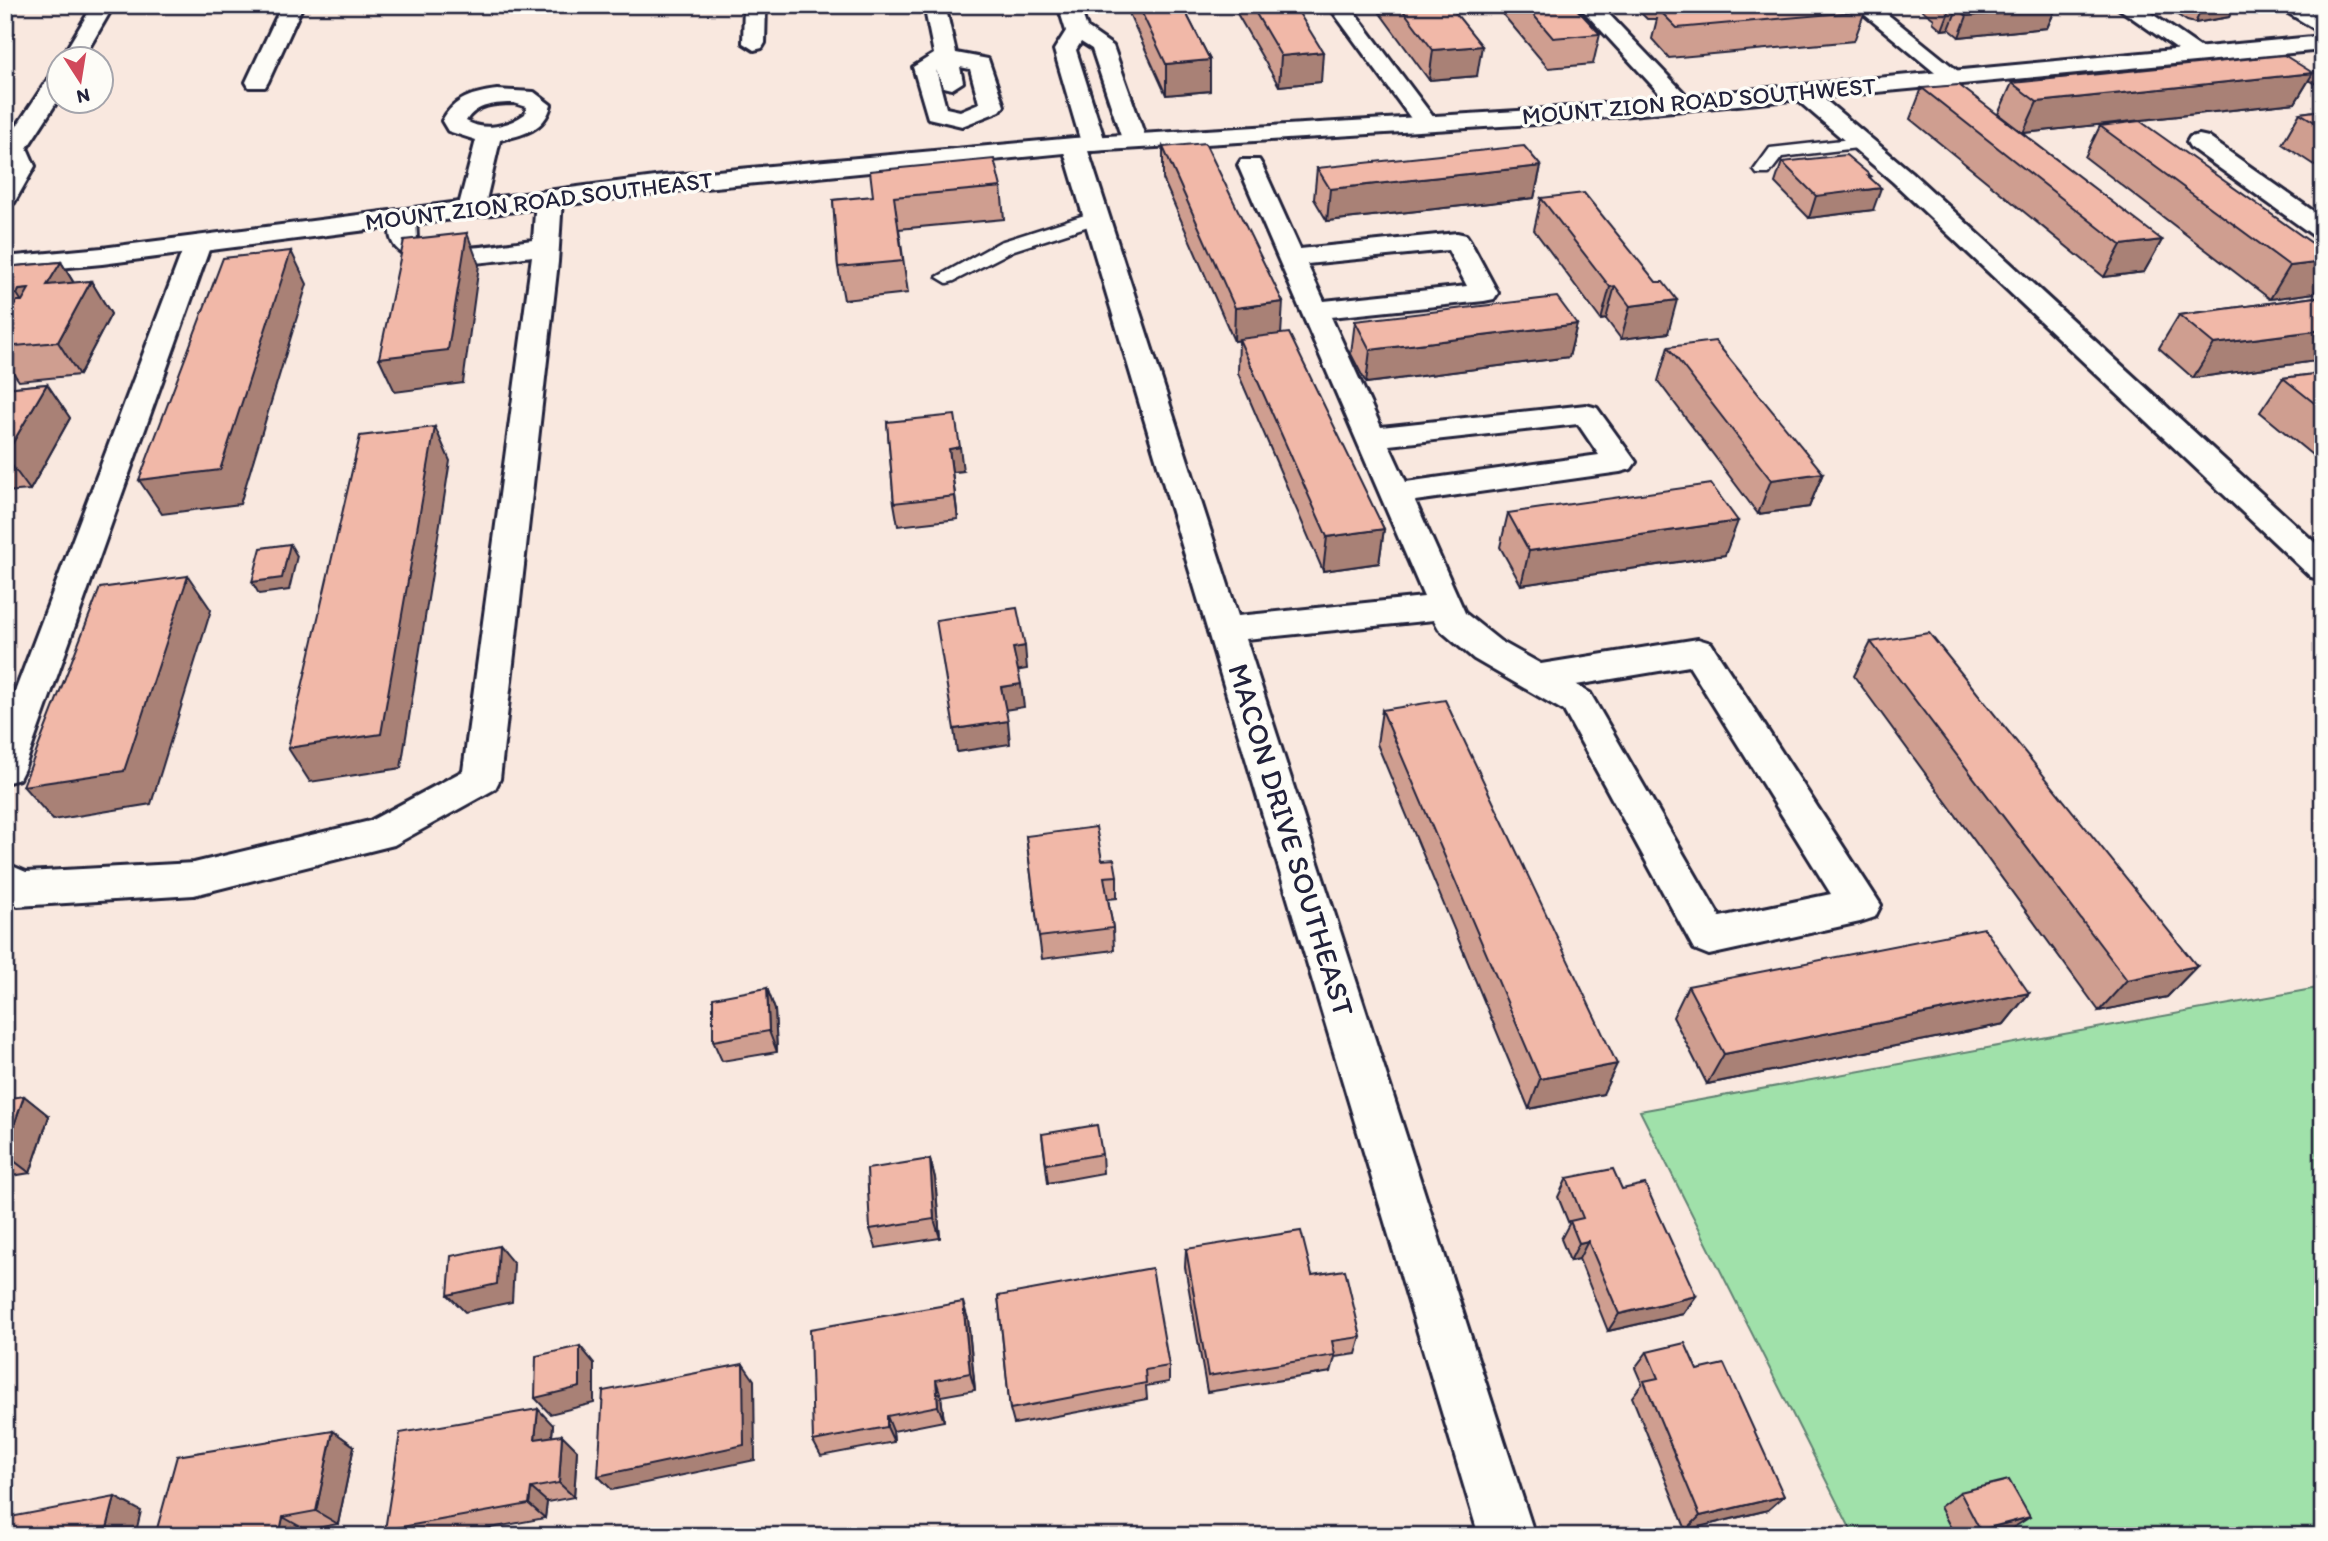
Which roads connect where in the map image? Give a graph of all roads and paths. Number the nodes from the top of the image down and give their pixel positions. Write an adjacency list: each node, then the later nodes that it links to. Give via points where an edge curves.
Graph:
1 (104, 5): 15 (street)
2 (755, 5): 13 (street)
3 (934, 5): 17 (street)
4 (1068, 5): 12 (street)
5 (1338, 5): 27 (street)
6 (1588, 5): 25 (street)
7 (1863, 5): 18 (street)
8 (2124, 5): 16 (street)
9 (2285, 5): 11 (street)
10 (297, 7): 19 (street)
11 (2323, 28)
12 (1077, 31): 29 (street, via 1102,46); 32 (street, MACON DRIVE SOUTHEAST, via 1065,51)
13 (754, 43)
14 (2323, 43): 16 (street, MOUNT ZION ROAD SOUTHWEST)
15 (79, 46)
16 (2199, 54): 18 (street, MOUNT ZION ROAD SOUTHWEST)
17 (946, 57): 20 (street, via 980,64); 21 (street); 22 (street, via 924,67)
18 (1954, 76): 23 (street, MOUNT ZION ROAD SOUTHWEST)
19 (257, 82)
20 (986, 82): 21 (street); 26 (street, via 992,106)
21 (953, 85): 22 (street); 26 (street)
22 (929, 88): 26 (street, via 936,113)
23 (1803, 93): 25 (street, MOUNT ZION ROAD SOUTHWEST); 31 (street)
24 (46, 100): 36 (street, via 15,148 23,166)
25 (1681, 103): 27 (street, MOUNT ZION ROAD SOUTHWEST)
26 (962, 120): 33 (street)
27 (1426, 123): 29 (street, MOUNT ZION ROAD SOUTHWEST)
28 (490, 133): 38 (street)
29 (1135, 142): 32 (street, MOUNT ZION ROAD SOUTHWEST)
30 (2199, 142): 41 (street)
31 (1860, 143): 35 (lane, via 1776,152); 50 (street)
32 (1084, 145): 33 (street, MOUNT ZION ROAD SOUTHEAST); 40 (street, MACON DRIVE SOUTHEAST)
33 (971, 155): 37 (street, MOUNT ZION ROAD SOUTHEAST)
34 (1250, 165): 44 (street)
35 (1763, 170)
36 (5, 198)
37 (549, 199): 38 (street, MOUNT ZION ROAD SOUTHEAST); 43 (street)
38 (471, 209): 39 (street, MOUNT ZION ROAD SOUTHEAST)
39 (404, 217): 42 (street, MOUNT ZION ROAD SOUTHEAST); 43 (street, via 404,244 419,253 456,255)
40 (1097, 217): 46 (lane, via 1007,246); 52 (street, MACON DRIVE SOUTHEAST)
41 (2323, 230)
42 (198, 243): 45 (street, MOUNT ZION ROAD SOUTHEAST); 54 (street)
43 (546, 246): 55 (street, via 481,779 380,835 194,879 19,889)
44 (1291, 258): 47 (street); 47 (street, via 1457,241 1484,293)
45 (5, 265)
46 (947, 277)
47 (1314, 310): 48 (street)
48 (1371, 438): 49 (street); 49 (street, via 1586,414 1620,462)
49 (1396, 494): 51 (street)
50 (2323, 569)
51 (1446, 607): 52 (street); 53 (street, via 1451,620 1487,650)
52 (1225, 629): 56 (street, MACON DRIVE SOUTHEAST)
53 (1537, 678): 53 (street, via 1699,652 1860,905 1709,937 1577,702)
54 (5, 769)
55 (5, 878)
56 (1507, 1536)

